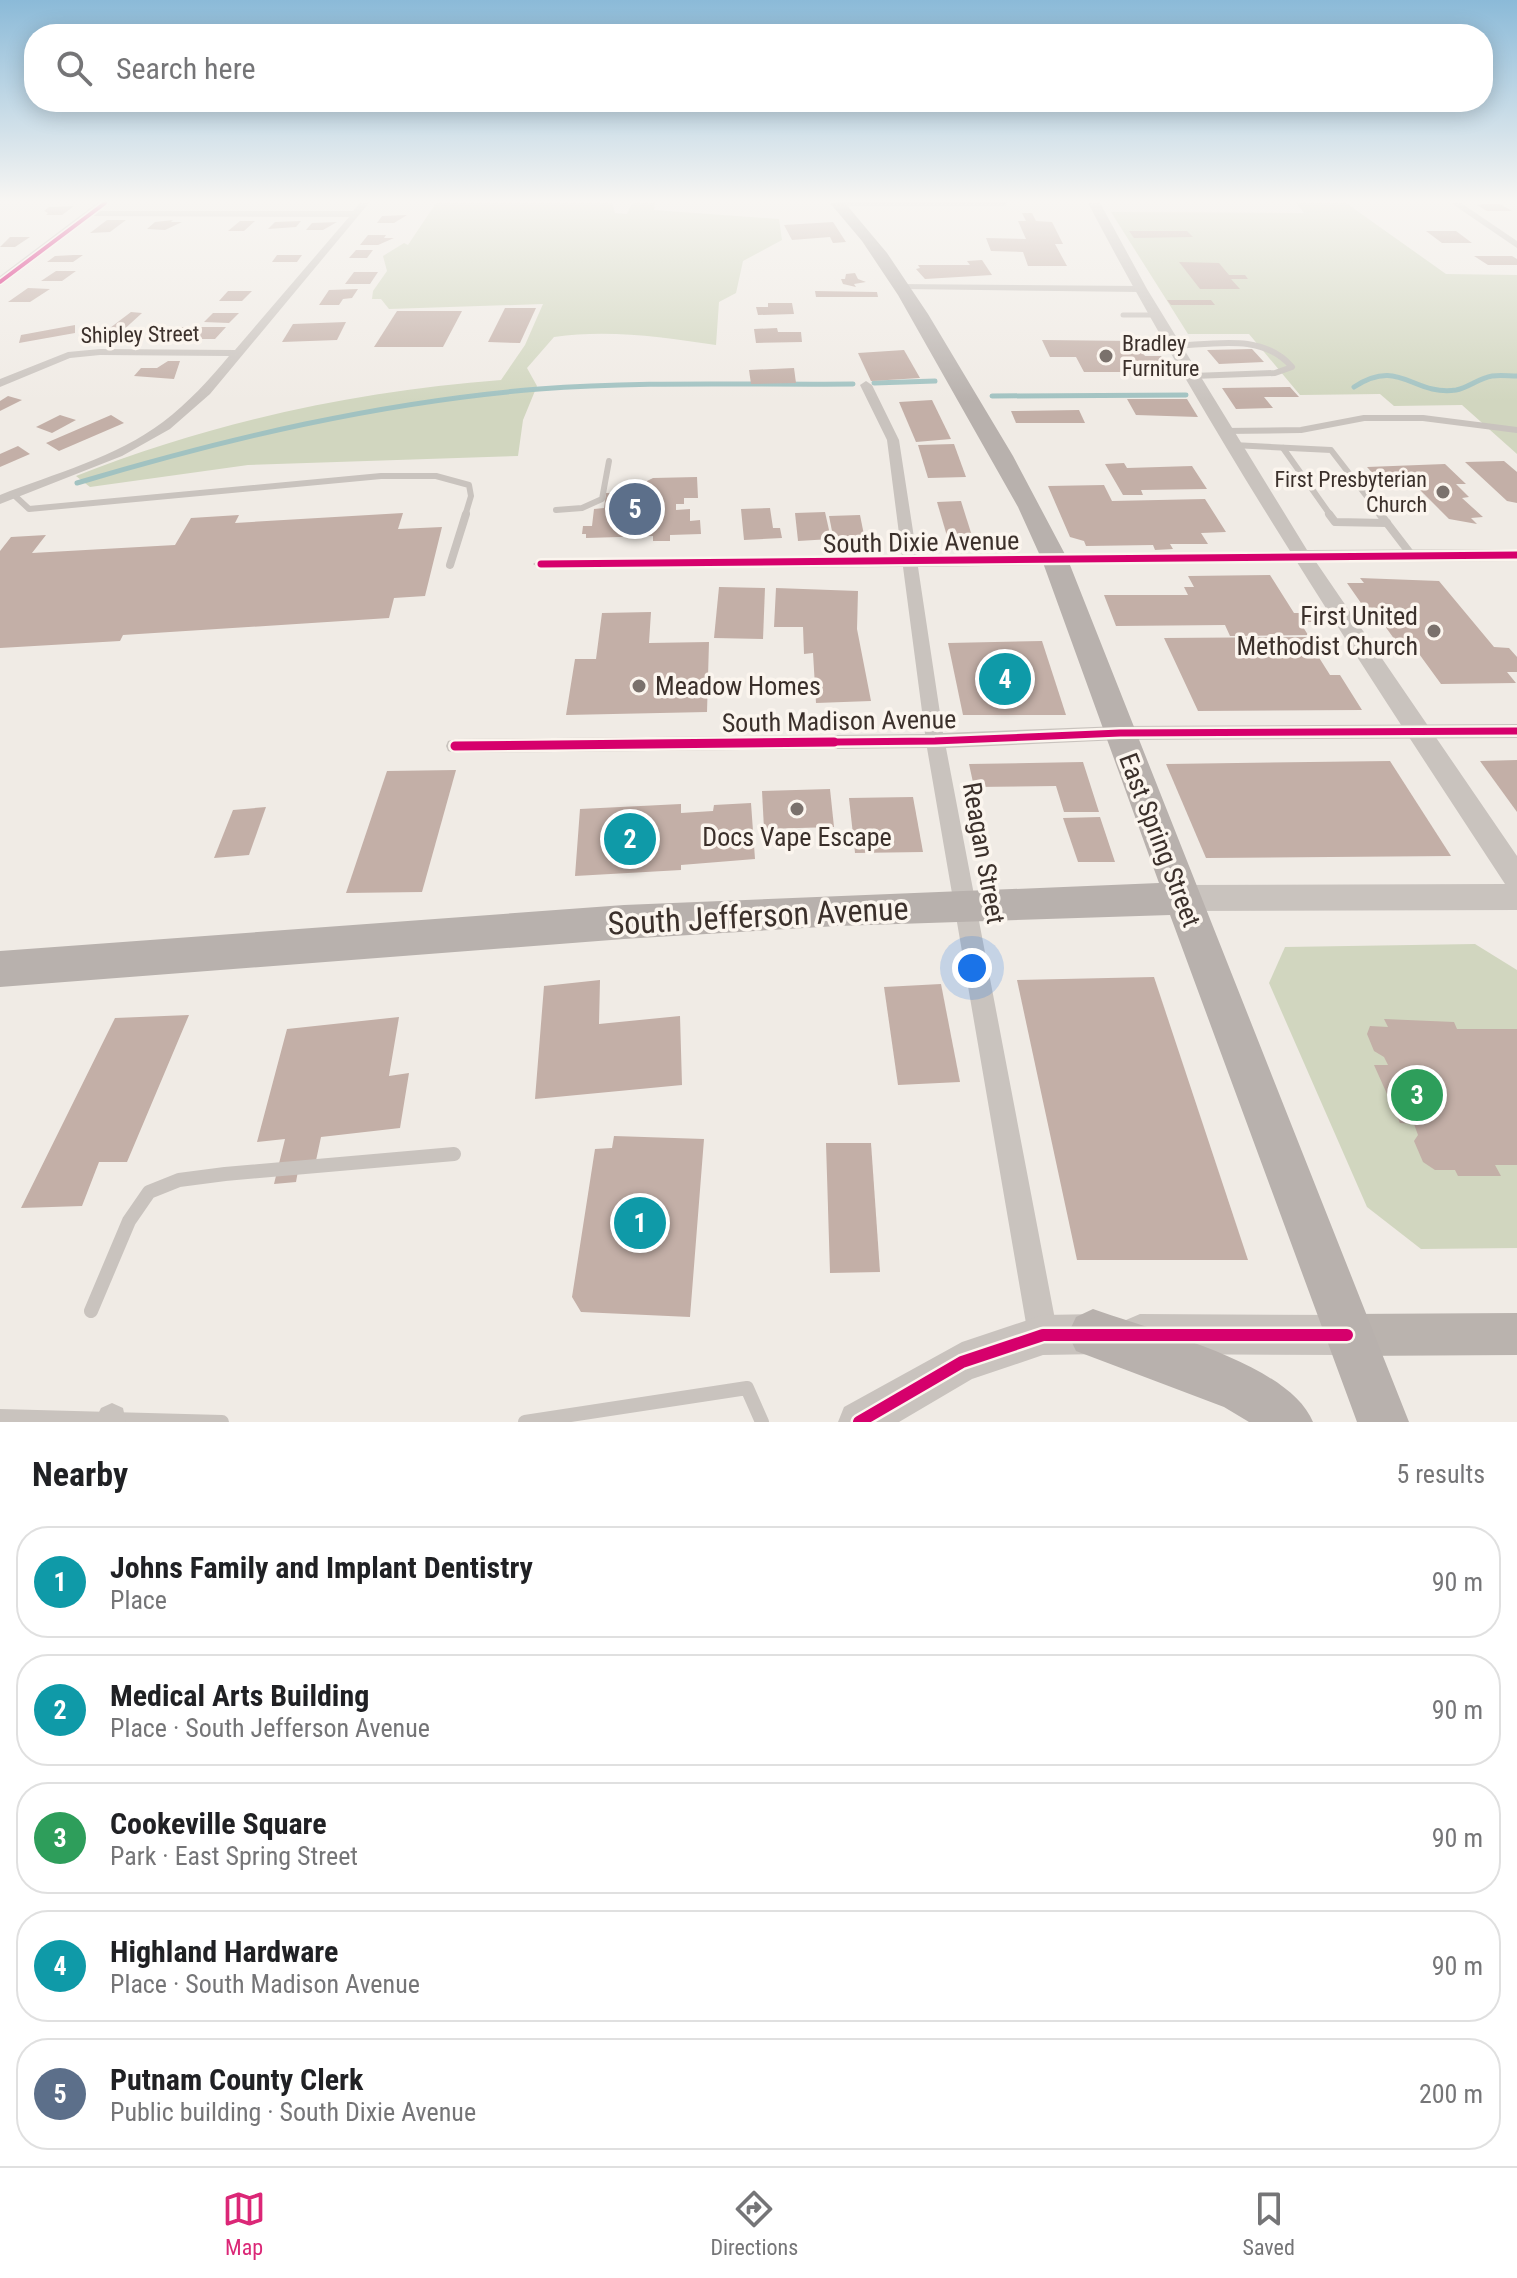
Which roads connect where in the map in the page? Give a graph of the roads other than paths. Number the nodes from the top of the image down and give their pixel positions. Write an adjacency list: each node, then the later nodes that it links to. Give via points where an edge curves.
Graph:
1 (17, 269): 5 (street)
2 (309, 269): 11 (street)
3 (891, 269): 6 (main road, East Spring Street)
4 (1129, 269): 7 (street)
5 (0, 282)
6 (903, 286): 7 (street); 26 (main road, East Spring Street, via 1017,478)
7 (1140, 289): 9 (street)
8 (1123, 315): 9 (lane)
9 (1156, 315): 10 (street)
10 (1175, 346): 12 (street); 12 (lane, via 1265,347 1283,355 1292,367 1275,373)
11 (239, 353): 13 (street, Shipley Street, via 68,355); 19 (street, via 166,426 117,453)
12 (1193, 376): 16 (street)
13 (0, 383)
14 (866, 385): 27 (street, Reagan Street, via 893,440)
15 (1517, 430): 16 (lane, via 1364,418)
16 (1228, 438): 17 (lane); 24 (street)
17 (1283, 448): 22 (lane, via 1331,450); 22 (lane, via 1335,522)
18 (609, 461): 21 (lane, via 602,499 582,508)
19 (14, 495): 20 (street); 29 (lane, via 29,509 201,489 388,476 457,480 469,485 471,496)
20 (0, 500)
21 (556, 510)
22 (1387, 523): 25 (lane)
23 (1517, 555): 25 (street)
24 (1301, 556): 25 (street); 26 (street, South Dixie Avenue); 31 (street)
25 (1413, 557)
26 (1055, 560): 27 (street, South Dixie Avenue); 32 (main road, East Spring Street)
27 (910, 561): 28 (street, South Dixie Avenue); 33 (street, Reagan Street)
28 (541, 564)
29 (450, 565)
30 (1517, 731): 31 (street, South Madison Avenue)
31 (1416, 732): 32 (street, South Madison Avenue); 35 (street)
32 (1120, 733): 33 (street, South Madison Avenue); 37 (main road, East Spring Street)
33 (935, 741): 34 (street, South Madison Avenue); 38 (street, Reagan Street)
34 (455, 746)
35 (1517, 879)
36 (1517, 897): 37 (street, South Jefferson Avenue)
37 (1181, 898): 38 (main road, South Jefferson Avenue); 45 (main road, East Spring Street)
38 (964, 905): 39 (main road, South Jefferson Avenue, via 624,922); 44 (street, Reagan Street)
39 (0, 969)
40 (454, 1154): 41 (lane, via 225,1174 179,1180 149,1192 129,1221)
41 (91, 1311)
42 (1093, 1334): 44 (street); 45 (street); 52 (main road, via 1237,1386)
43 (1517, 1334): 45 (main road)
44 (1043, 1335): 51 (street, via 962,1362)
45 (1347, 1335): 53 (main road, East Spring Street)
46 (0, 1416): 47 (lane)
47 (111, 1420): 48 (lane)
48 (222, 1422)
49 (525, 1422): 50 (lane, via 747,1388)
50 (762, 1422)
51 (859, 1422)
52 (1287, 1422)
53 (1383, 1422)

